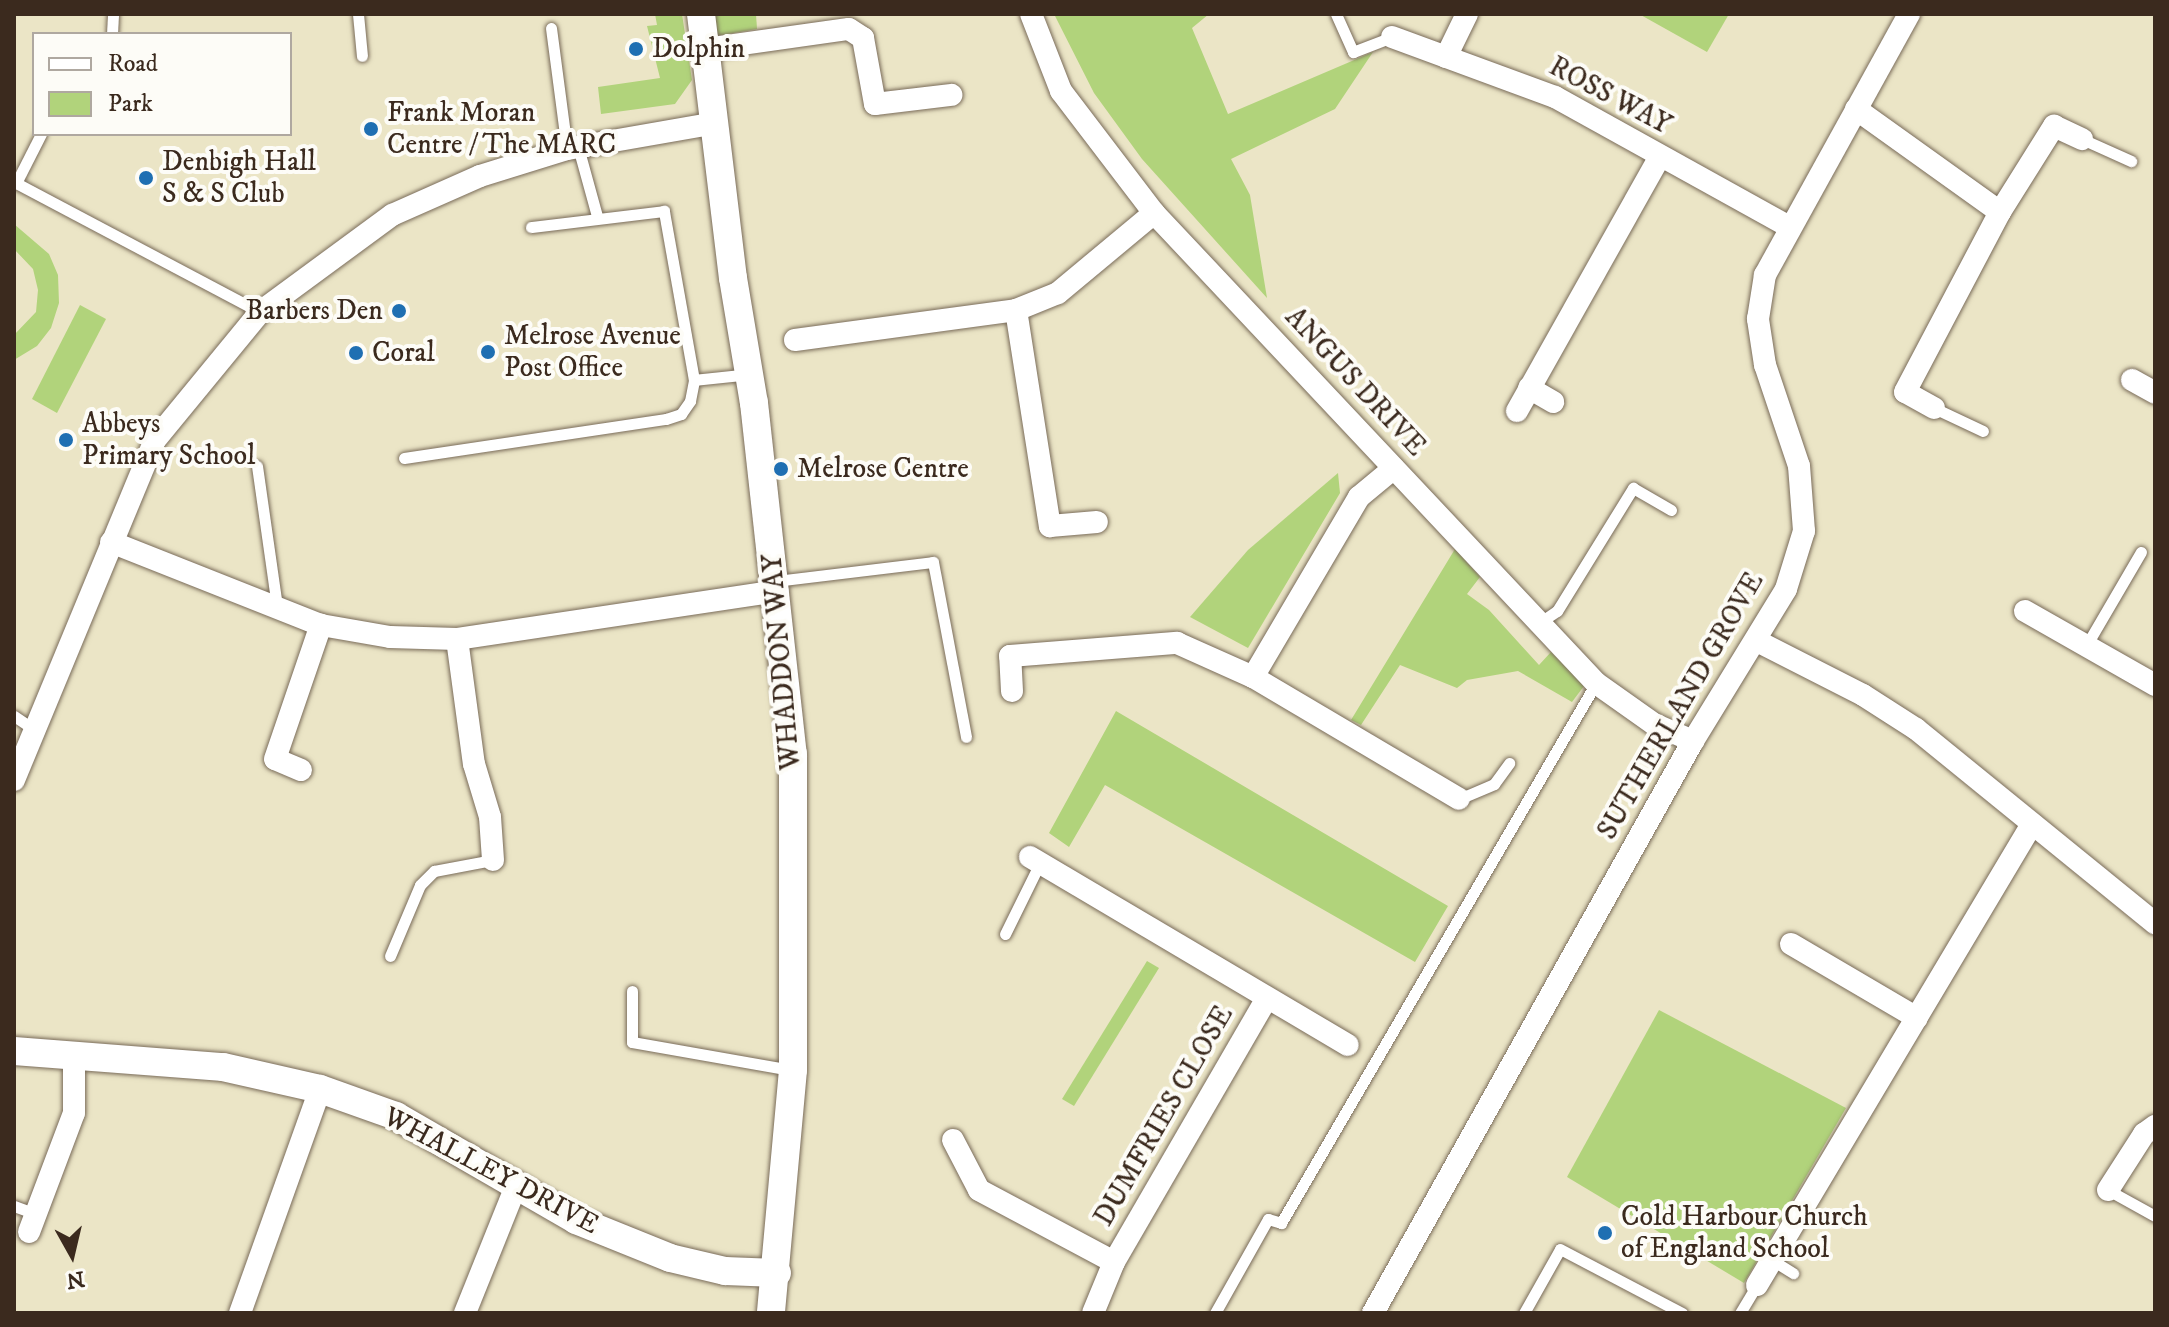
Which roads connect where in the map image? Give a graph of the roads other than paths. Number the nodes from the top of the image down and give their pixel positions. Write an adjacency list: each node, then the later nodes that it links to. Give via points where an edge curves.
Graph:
1 (358, 14): 10 (lane)
2 (701, 14): 9 (street, WHADDON WAY)
3 (1031, 14): 21 (street, ANGUS DRIVE, via 1061,91)
4 (1336, 14): 8 (lane, via 1353,52)
5 (1467, 14): 11 (street)
6 (1909, 14): 13 (street, SUTHERLAND GROVE)
7 (551, 28): 17 (lane)
8 (1392, 37): 11 (street, ROSS WAY)
9 (706, 49): 12 (street, via 849,29 863,38 875,104); 14 (street, WHADDON WAY)
10 (362, 56)
11 (1446, 57): 18 (street, ROSS WAY, via 1555,97)
12 (951, 95)
13 (1856, 109): 20 (street); 24 (street, SUTHERLAND GROVE)
14 (716, 123): 17 (street); 28 (street, WHADDON WAY, via 733,278)
15 (40, 136): 26 (lane, via 16,183)
16 (2082, 139): 19 (lane); 20 (street, via 2054,126)
17 (573, 148): 22 (lane); 26 (street, via 480,176 392,215)
18 (1660, 156): 24 (street, ROSS WAY); 31 (street)
19 (2131, 161)
20 (2000, 212): 34 (street, via 1905,392)
21 (1154, 213): 25 (street, via 1058,293); 39 (street, ANGUS DRIVE)
22 (597, 216): 23 (lane); 29 (lane, via 664,211)
23 (531, 227)
24 (1790, 227): 50 (street, SUTHERLAND GROVE, via 1765,275 1758,319 1765,365 1799,466 1804,531 1786,589)
25 (1016, 310): 27 (street); 41 (street, via 1050,526)
26 (260, 312): 42 (street, via 155,440)
27 (795, 340)
28 (751, 374): 29 (lane); 44 (street, WHADDON WAY)
29 (694, 380): 37 (lane, via 681,414 666,419)
30 (2132, 380): 32 (street)
31 (1529, 388): 33 (street); 35 (street)
32 (2155, 393)
33 (1553, 402)
34 (1934, 408): 36 (lane)
35 (1517, 411)
36 (1983, 431)
37 (404, 458)
38 (257, 466): 45 (lane)
39 (1394, 468): 47 (street, ANGUS DRIVE); 52 (street, via 1359,497)
40 (1671, 510): 47 (lane, via 1633,488 1557,611)
41 (1097, 522)
42 (111, 542): 45 (street); 57 (street)
43 (2141, 552): 51 (lane)
44 (777, 586): 49 (street); 58 (lane, via 933,562); 77 (street, WHADDON WAY, via 793,754)
45 (277, 607): 48 (street)
46 (2025, 611): 51 (street)
47 (1542, 621): 53 (street, ANGUS DRIVE)
48 (321, 625): 49 (street, via 390,637); 61 (street, via 275,759)
49 (457, 639): 65 (street)
50 (1757, 641): 59 (street, SUTHERLAND GROVE); 64 (street, via 1863,695 1916,729)
51 (2086, 646): 54 (street)
52 (1253, 677): 55 (street, via 1177,643 1149,643 1010,656); 63 (street)
53 (1596, 683): 59 (street, ANGUS DRIVE, via 1654,724); 95 (lane, via 1281,1223 1268,1219)
54 (2155, 685)
55 (1012, 691)
56 (14, 716): 57 (lane)
57 (35, 730): 62 (street)
58 (966, 737)
59 (1693, 741): 96 (street, SUTHERLAND GROVE)
60 (1509, 763): 63 (lane, via 1494,784)
61 (301, 770)
62 (14, 780)
63 (1459, 799)
64 (2032, 824): 67 (street); 73 (street)
65 (493, 860): 70 (lane, via 434,871 420,885)
66 (1035, 860): 68 (lane); 72 (street, DUMFRIES CLOSE)
67 (2154, 921)
68 (1005, 934)
69 (1791, 944): 73 (street)
70 (390, 956)
71 (632, 991): 77 (lane, via 632,1042)
72 (1266, 1000): 74 (street, DUMFRIES CLOSE); 87 (street, DUMFRIES CLOSE)
73 (1917, 1018): 86 (street)
74 (1348, 1045)
75 (14, 1051): 76 (street, WHALLEY DRIVE)
76 (74, 1059): 78 (street, WHALLEY DRIVE, via 223,1067); 85 (street, via 74,1113)
77 (793, 1070): 88 (street, WHADDON WAY)
78 (320, 1089): 81 (street, WHALLEY DRIVE, via 396,1116); 91 (street)
79 (2155, 1126): 82 (street, via 2144,1134)
80 (953, 1140): 87 (street, DUMFRIES CLOSE, via 979,1190)
81 (516, 1186): 88 (street, WHALLEY DRIVE, via 576,1220 670,1258 725,1271); 92 (street)
82 (2108, 1190): 84 (lane)
83 (14, 1206): 85 (lane)
84 (2155, 1216)
85 (32, 1223)
86 (1772, 1260): 89 (lane); 90 (street)
87 (1114, 1262): 94 (street, DUMFRIES CLOSE)
88 (777, 1273): 93 (street, WHADDON WAY)
89 (1793, 1273)
90 (1757, 1285): 99 (lane)
91 (240, 1313)
92 (465, 1313)
93 (771, 1313)
94 (1093, 1313)
95 (1215, 1313)
96 (1373, 1313)
97 (1524, 1313): 98 (lane, via 1560,1249)
98 (1682, 1313)
99 (1740, 1313)

